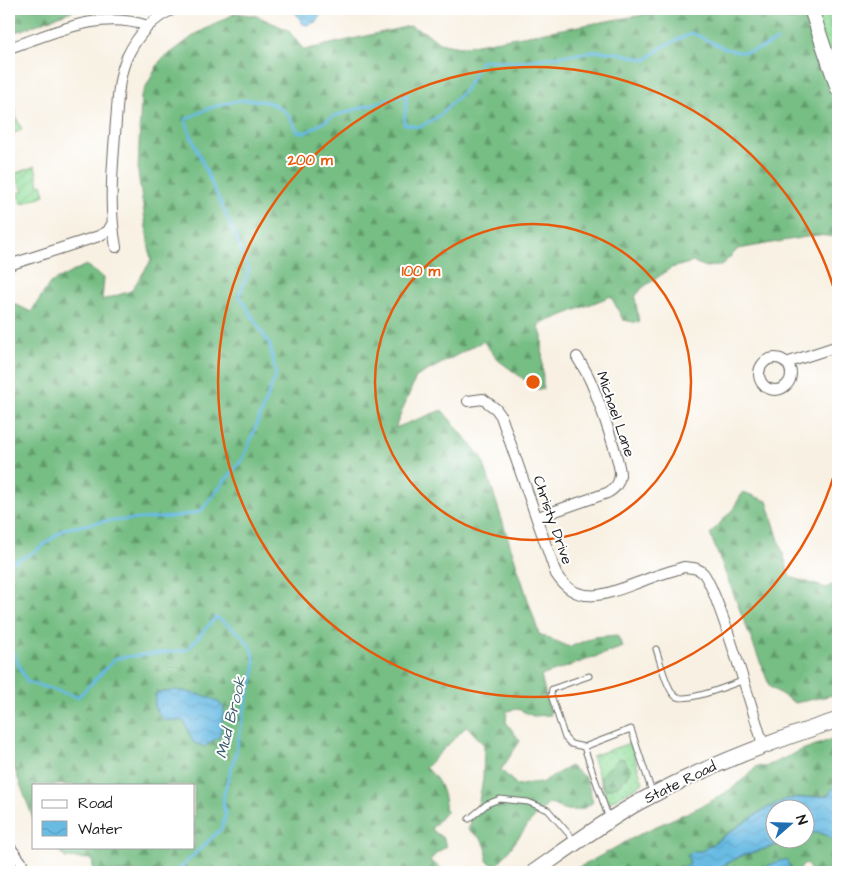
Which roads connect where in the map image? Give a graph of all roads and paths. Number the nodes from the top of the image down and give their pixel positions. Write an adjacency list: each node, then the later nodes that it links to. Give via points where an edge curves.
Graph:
1 (174, 9): 3 (street)
2 (811, 9): 5 (street)
3 (148, 26): 4 (street, via 92,20); 6 (street, via 126,58 120,80 110,196)
4 (9, 48)
5 (838, 89)
6 (112, 224): 7 (street); 8 (street, via 99,236)
7 (116, 247)
8 (9, 265)
9 (838, 346): 11 (street)
10 (577, 357): 13 (street, Michael Lane, via 589,377 610,437 620,472 619,482 607,493)
11 (786, 363)
12 (468, 401): 13 (street, Christy Drive, via 484,399 501,416)
13 (538, 517): 16 (street, Christy Drive, via 556,574 562,584 584,595 596,596 684,567 703,572 716,600)
14 (656, 648): 16 (lane, via 676,697 693,697)
15 (589, 676): 19 (lane, via 552,688 551,695 565,738 571,744)
16 (742, 680): 18 (street, Christy Drive)
17 (838, 720): 18 (main road, State Road)
18 (763, 744): 20 (main road, State Road)
19 (584, 747): 20 (lane, via 631,729); 22 (lane)
20 (653, 795): 22 (main road, State Road)
21 (469, 819): 23 (lane, via 487,804 500,799 528,802 548,810)
22 (610, 820): 23 (main road, State Road)
23 (576, 842): 26 (main road, State Road)
24 (9, 846): 25 (street, via 22,863)
25 (24, 872)
26 (534, 872)

